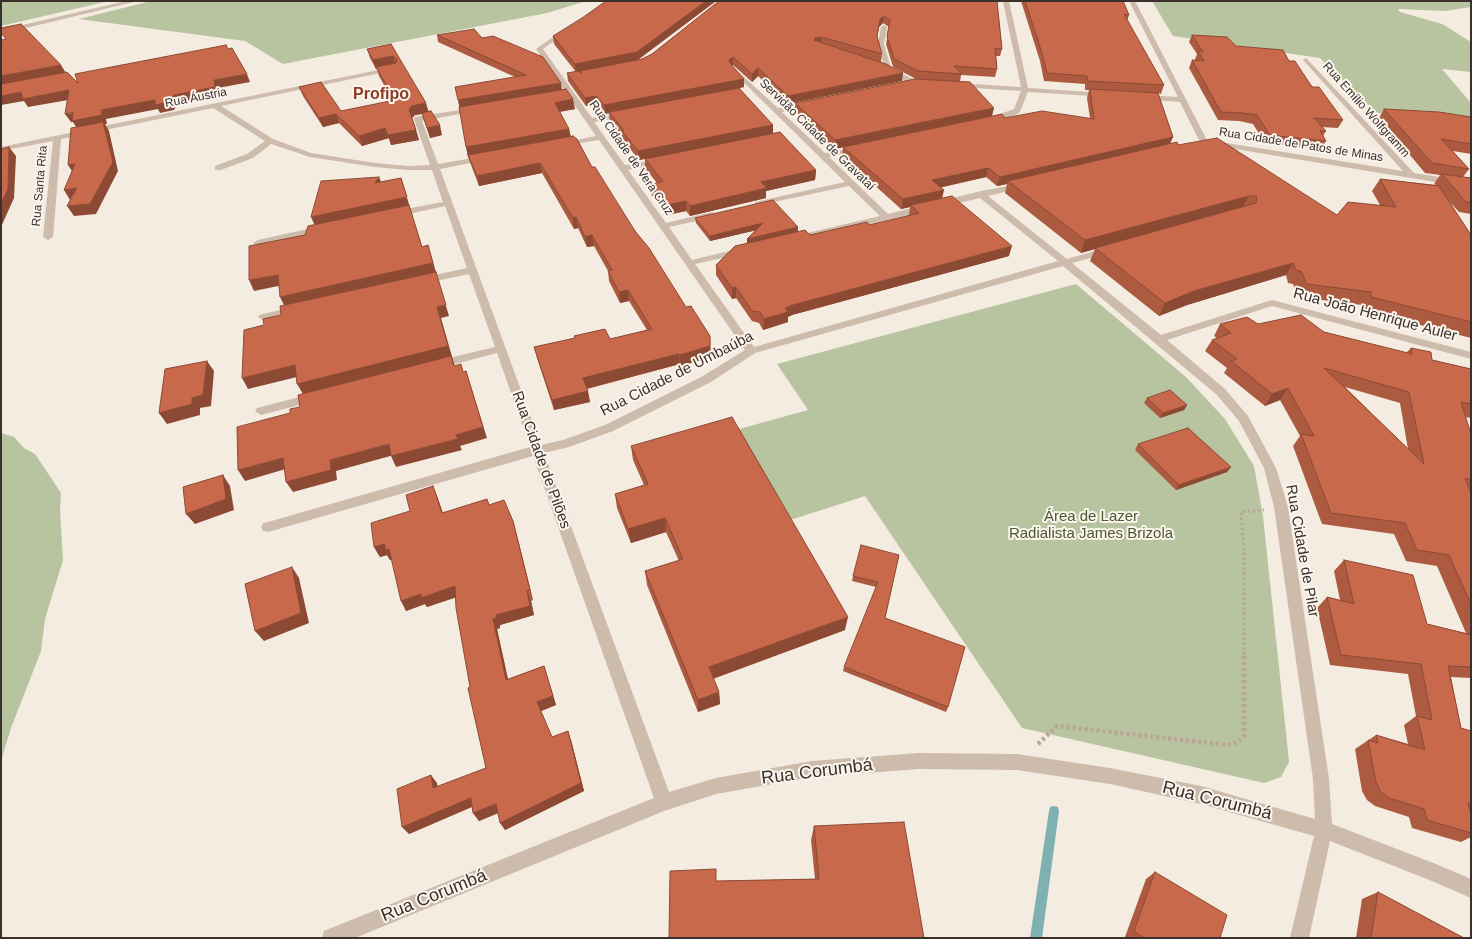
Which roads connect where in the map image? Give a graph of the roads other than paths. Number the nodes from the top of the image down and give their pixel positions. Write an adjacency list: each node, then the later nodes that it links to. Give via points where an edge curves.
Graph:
1 (135, 1): 6 (street)
2 (1006, 1): 17 (street)
3 (1132, 1): 21 (street)
4 (571, 26): 27 (street, Rua Cidade de Vera Cruz, via 539,49 566,78 565,93)
5 (884, 26): 11 (street, via 881,44)
6 (1, 32)
7 (1306, 60): 45 (street, Rua Emílio Wolfgramm)
8 (875, 64): 11 (street)
9 (396, 69): 23 (street, Rua Áustria)
10 (733, 69): 16 (street, Servidão Cidade de Gravataí)
11 (888, 69): 12 (street)
12 (914, 83): 13 (street); 15 (street)
13 (923, 83)
14 (950, 84): 17 (street)
15 (905, 85)
16 (754, 90): 18 (street); 25 (street, Servidão Cidade de Gravataí)
17 (1024, 90): 19 (street); 28 (street, via 1020,104 1011,114)
18 (744, 91)
19 (1114, 95)
20 (1133, 96): 21 (street)
21 (1183, 100): 34 (street)
22 (822, 101): 25 (street)
23 (215, 106): 32 (street, Rua Áustria); 33 (street)
24 (485, 107): 42 (street, Rua Cidade de Pilões, via 418,119)
25 (776, 110): 29 (street, Servidão Cidade de Gravataí)
26 (638, 112): 27 (street)
27 (590, 121): 31 (street, Rua Cidade de Vera Cruz)
28 (980, 124)
29 (799, 133): 30 (street); 39 (street, Servidão Cidade de Gravataí)
30 (789, 135)
31 (601, 137): 36 (street); 44 (street, Rua Cidade de Vera Cruz)
32 (57, 138): 38 (street, Rua Áustria); 57 (street, Rua Santa Rita)
33 (270, 141): 42 (street, via 286,148 343,161); 43 (street, via 250,156)
34 (1204, 142): 35 (street, Rua Cidade de Patos de Minas); 45 (street, Rua Cidade de Patos de Minas)
35 (1195, 144)
36 (552, 146)
37 (869, 146): 39 (street)
38 (1, 149)
39 (823, 156): 46 (street, Servidão Cidade de Gravataí)
40 (494, 157): 42 (street)
41 (672, 158): 44 (street)
42 (436, 167): 50 (street, Rua Cidade de Pilões)
43 (218, 168)
44 (623, 168): 55 (street, Rua Cidade de Vera Cruz)
45 (1411, 175): 48 (street, Rua Cidade de Patos de Minas)
46 (851, 183): 51 (street); 54 (street, Servidão Cidade de Gravataí)
47 (1030, 183): 49 (street)
48 (1471, 185)
49 (982, 194): 54 (street); 63 (street, Rua Cidade de Pilar)
50 (449, 203): 53 (street); 64 (street, Rua Cidade de Pilões)
51 (748, 206)
52 (720, 213): 55 (street)
53 (382, 217)
54 (886, 217): 58 (street)
55 (663, 226): 62 (street, Rua Cidade de Vera Cruz)
56 (334, 227): 59 (street)
57 (48, 237)
58 (784, 241)
59 (258, 242)
60 (1122, 246): 63 (street, Rua Cidade de Umbaúba)
61 (756, 248): 62 (street)
62 (690, 263): 70 (street, Rua Cidade de Vera Cruz)
63 (1065, 263): 68 (street, Rua Cidade de Pilar); 70 (street, Rua Cidade de Umbaúba)
64 (473, 270): 65 (street); 69 (street, Rua Cidade de Pilões)
65 (406, 285)
66 (311, 306): 67 (street)
67 (263, 317)
68 (1159, 339): 71 (street, Rua João Henrique Auler, via 1272,304); 78 (street, Rua Cidade de Pilar, via 1221,392 1244,419 1270,468 1281,507 1321,778)
69 (501, 349): 72 (street); 75 (street, Rua Cidade de Pilões)
70 (751, 352): 75 (street, Rua Cidade de Umbaúba, via 707,380 609,428)
71 (1471, 356)
72 (424, 368)
73 (328, 393): 74 (street)
74 (261, 410)
75 (538, 450): 76 (street, Rua Cidade de Umbaúba); 77 (street, Rua Cidade de Pilões)
76 (268, 527)
77 (664, 802): 78 (street, Rua Corumbá, via 716,786 812,769 919,761 1017,762 1110,776 1201,795); 80 (street, Rua Corumbá)
78 (1324, 830): 79 (street, Rua Corumbá); 81 (street, Rua Cidade de Pilar)
79 (1471, 889)
80 (331, 938)
81 (1299, 938)

